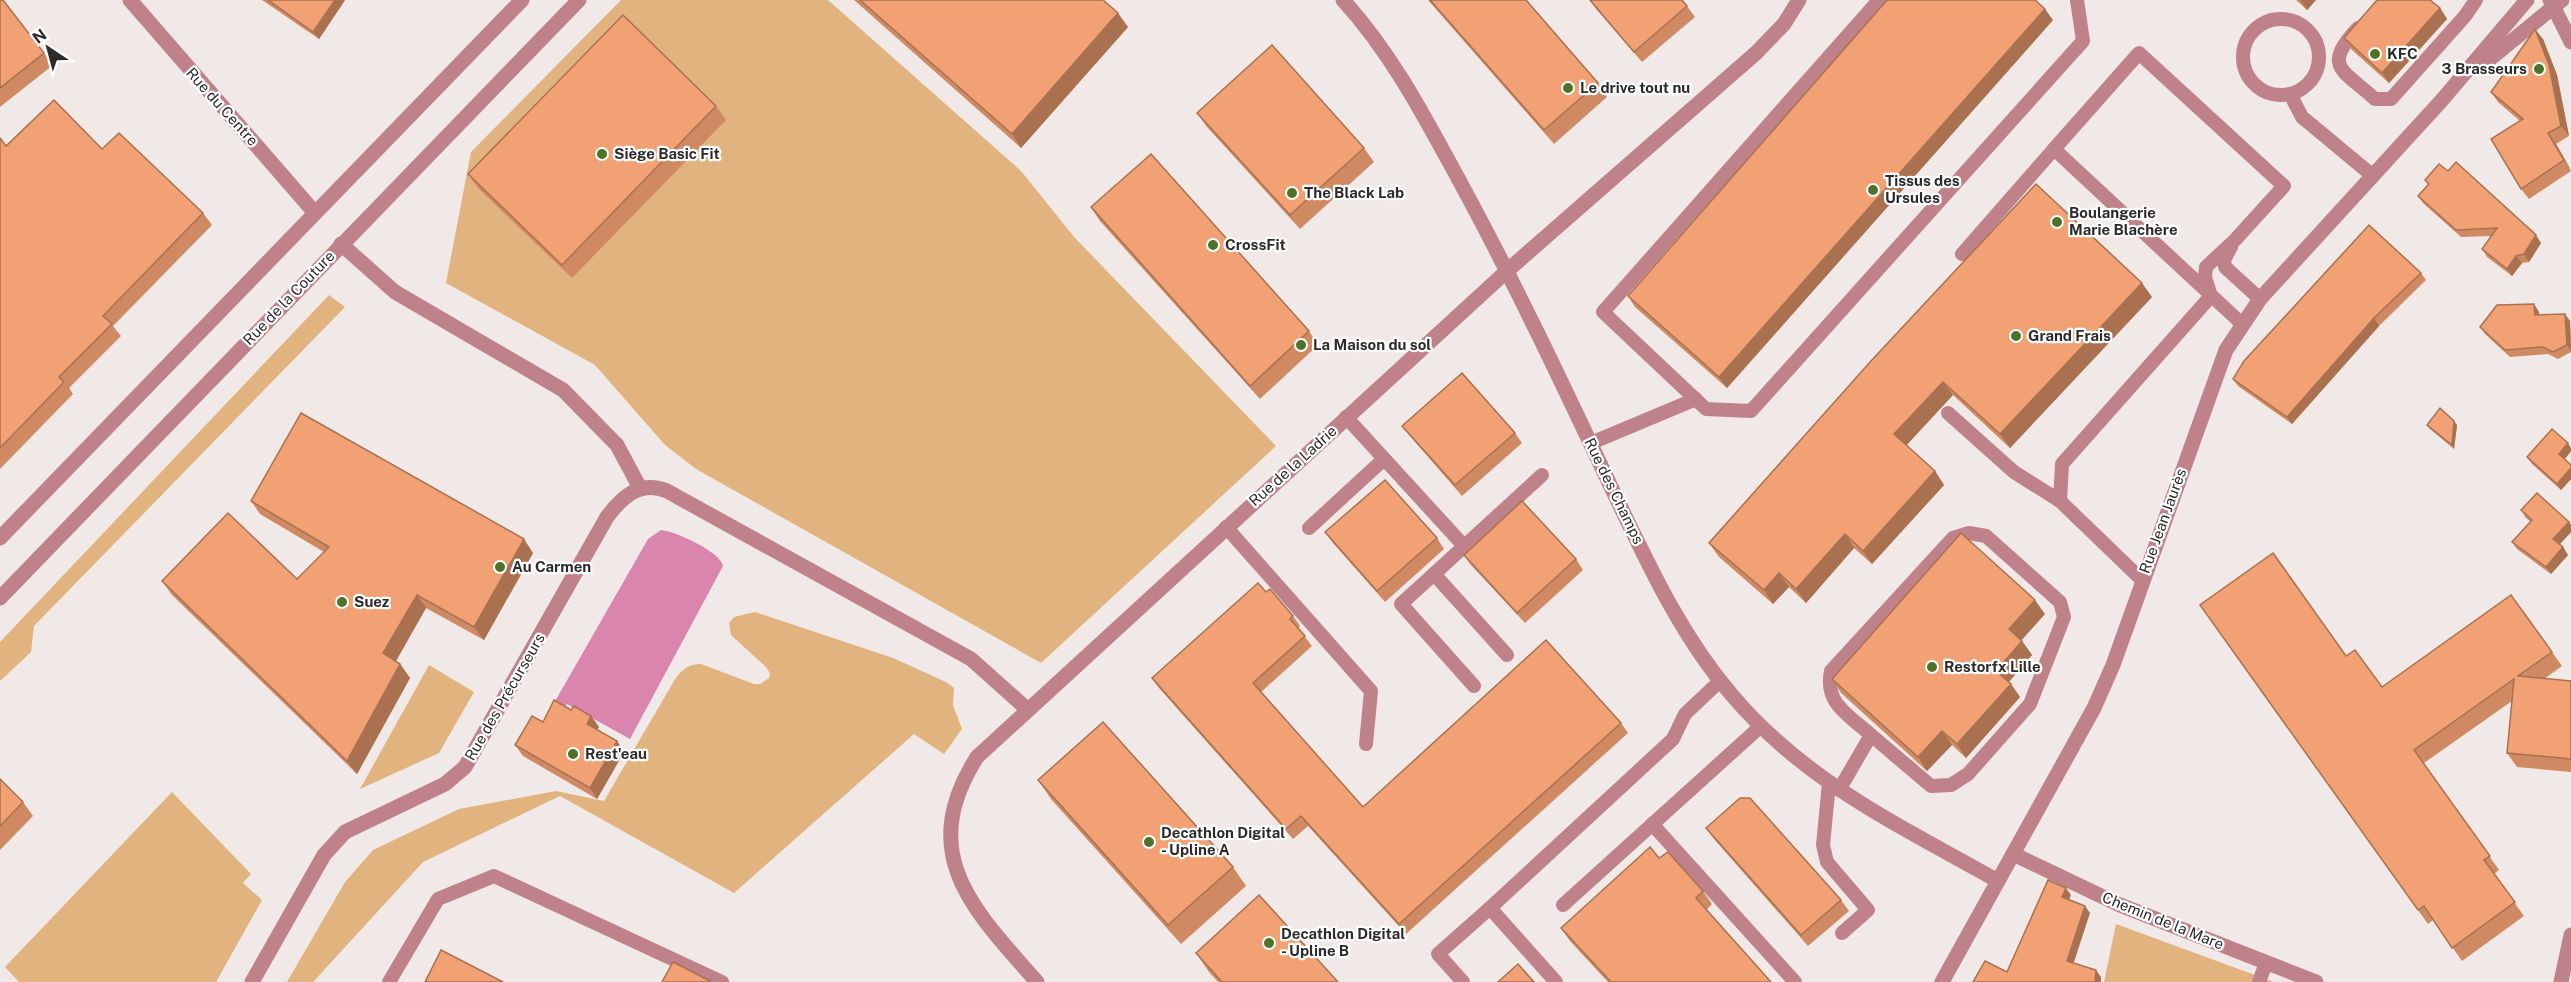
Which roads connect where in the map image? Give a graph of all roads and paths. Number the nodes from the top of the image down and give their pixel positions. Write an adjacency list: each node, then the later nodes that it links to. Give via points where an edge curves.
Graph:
1 (130, 0): 17 (street, Rue du Centre)
2 (522, 0): 17 (street)
3 (579, 0): 19 (street, Rue de la Couture)
4 (1342, 0): 21 (street, Rue des Champs, via 1403,79)
5 (1799, 0): 21 (street, Rue de la Ladrie, via 1784,24 1756,53)
6 (1879, 0): 25 (lane, via 1603,312)
7 (2077, 0): 25 (lane, via 2083,41 1751,411 1706,409)
8 (2476, 0): 11 (lane, via 2391,99 2375,99 2347,73 2337,57 2340,48)
9 (2527, 0): 14 (street, Rue Jean Jaurès)
10 (2555, 2): 12 (street); 14 (street, Rue Jean Jaurès)
11 (2369, 16)
12 (2571, 42)
13 (2290, 94): 13 (lane, via 2304,87 2316,73 2318,48 2313,36 2299,23 2280,18 2256,27 2243,48 2244,70 2259,89); 16 (lane, via 2302,117)
14 (2442, 100): 16 (street, Rue Jean Jaurès)
15 (2054, 149): 18 (lane, via 2139,53 2284,186); 20 (lane); 22 (lane)
16 (2373, 176): 23 (street, Rue Jean Jaurès)
17 (315, 213): 35 (street)
18 (2235, 240): 22 (lane, via 2206,267); 23 (lane, via 2224,260 2225,267)
19 (341, 244): 31 (street, via 395,292 563,390 617,445); 39 (street, Rue de la Couture)
20 (1962, 254)
21 (1508, 270): 27 (street, Rue de la Ladrie); 28 (street, Rue des Champs)
22 (2211, 296): 24 (lane); 32 (lane, via 2062,464)
23 (2260, 299): 24 (street, Rue Jean Jaurès)
24 (2241, 323): 38 (street, Rue Jean Jaurès, via 2220,364)
25 (1696, 399): 28 (lane)
26 (1948, 412): 32 (lane, via 2014,472)
27 (1346, 417): 29 (lane); 33 (street, Rue de la Ladrie)
28 (1591, 443): 41 (street, Rue des Champs, via 1664,596)
29 (1384, 459): 34 (lane); 36 (lane)
30 (1542, 475): 36 (lane)
31 (640, 488): 43 (street, via 667,491 971,659); 56 (street, Rue des Précurseurs, via 623,498 607,517 465,767 450,781 336,840)
32 (2060, 501): 38 (lane)
33 (1226, 527): 43 (street, Rue de la Ladrie); 46 (lane, via 1371,691)
34 (1309, 528)
35 (0, 538)
36 (1464, 546): 37 (lane)
37 (1434, 574): 40 (lane); 42 (lane, via 1401,604)
38 (2142, 580): 49 (street, Rue Jean Jaurès, via 2094,708)
39 (0, 598)
40 (1507, 655)
41 (1720, 681): 44 (street, Rue des Champs); 52 (lane, via 1684,714 1673,739)
42 (1474, 686)
43 (1027, 709): 59 (street, Rue de la Ladrie, via 977,757 955,800 951,825 952,848 965,895)
44 (1761, 726): 47 (street, Rue des Champs); 48 (lane)
45 (1871, 735): 45 (lane, via 1832,699 1828,687 1831,671 1953,538 1969,533 1986,536 2060,602 2064,617 2030,704 1968,774 1951,785 1931,786); 47 (lane)
46 (1366, 744)
47 (1834, 787): 50 (street, Rue des Champs, via 1872,812); 53 (lane, via 1823,845 1827,862 1868,910)
48 (1652, 824): 51 (lane); 62 (lane)
49 (2013, 854): 50 (street, Rue Jean Jaurès); 55 (street, Chemin de la Mare, via 2120,905)
50 (1998, 880): 63 (street, Rue Jean Jaurès)
51 (1563, 905)
52 (1490, 908): 60 (lane, via 1438,954); 61 (lane)
53 (1842, 933)
54 (2571, 935): 66 (street)
55 (2266, 963): 64 (lane); 65 (street, Chemin de la Mare)
56 (252, 982)
57 (388, 982): 58 (lane, via 438,899 494,876)
58 (722, 982)
59 (1037, 982)
60 (1463, 982)
61 (1556, 982)
62 (1795, 982)
63 (1942, 982)
64 (2259, 982)
65 (2316, 982)
66 (2561, 982)

